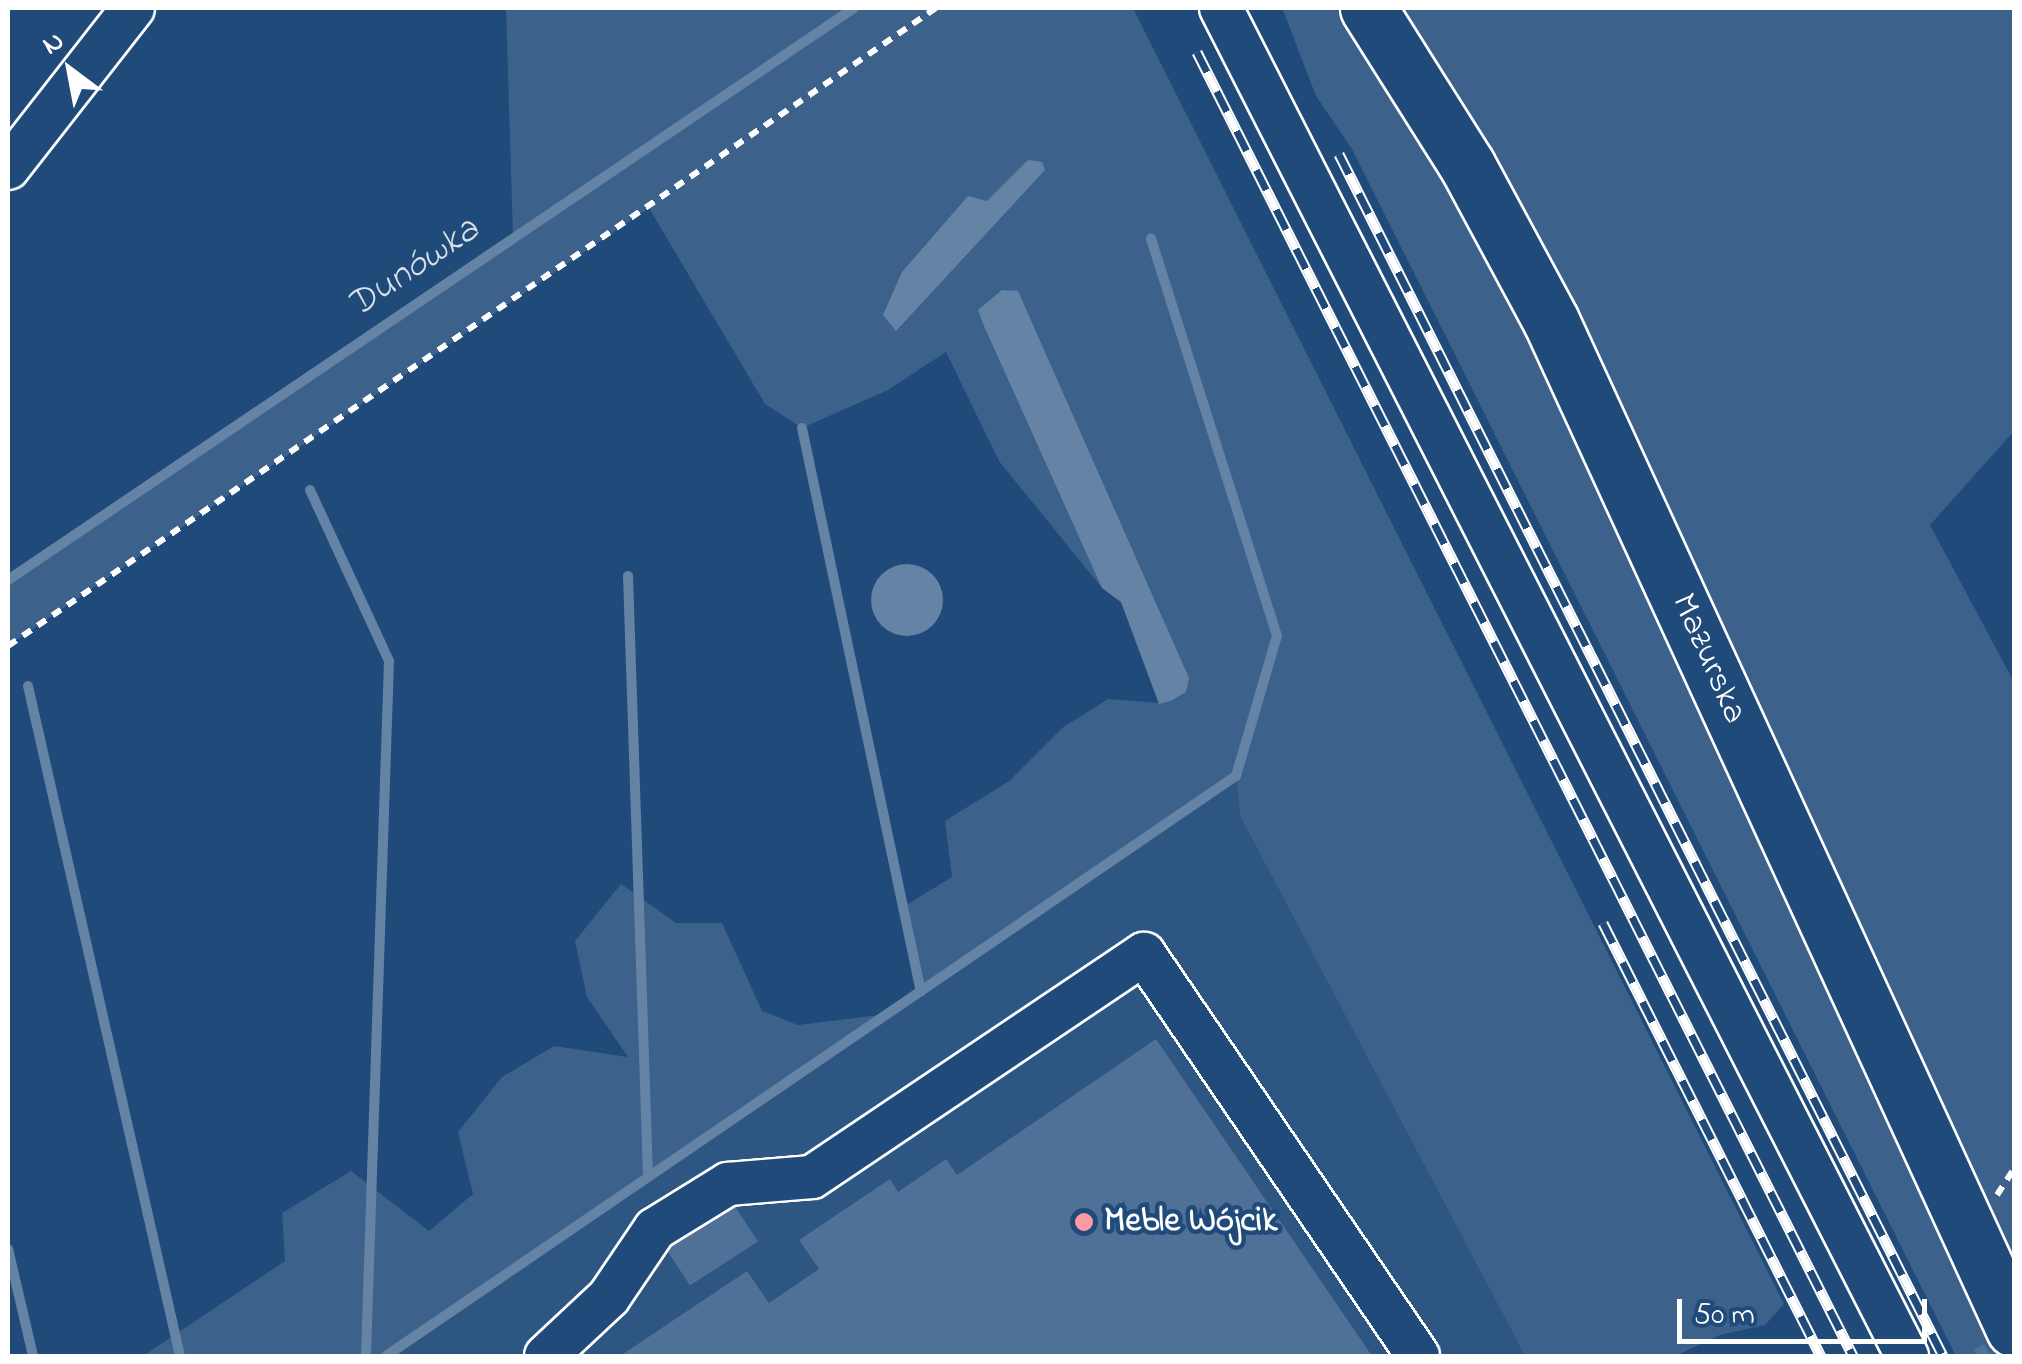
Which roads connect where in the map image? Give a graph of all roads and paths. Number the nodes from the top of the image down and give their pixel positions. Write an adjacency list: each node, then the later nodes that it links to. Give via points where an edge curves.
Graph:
1 (134, 8): 5 (lane)
2 (936, 8): 6 (path)
3 (1221, 8): 10 (lane)
4 (1368, 8): 7 (main road, Mazurska, via 1467,165 1560,339)
5 (8, 168)
6 (8, 646)
7 (2014, 1330)
8 (546, 1356): 9 (lane, via 610,1298 656,1229 728,1184 812,1177 1144,954)
9 (1418, 1356)
10 (1908, 1356)

